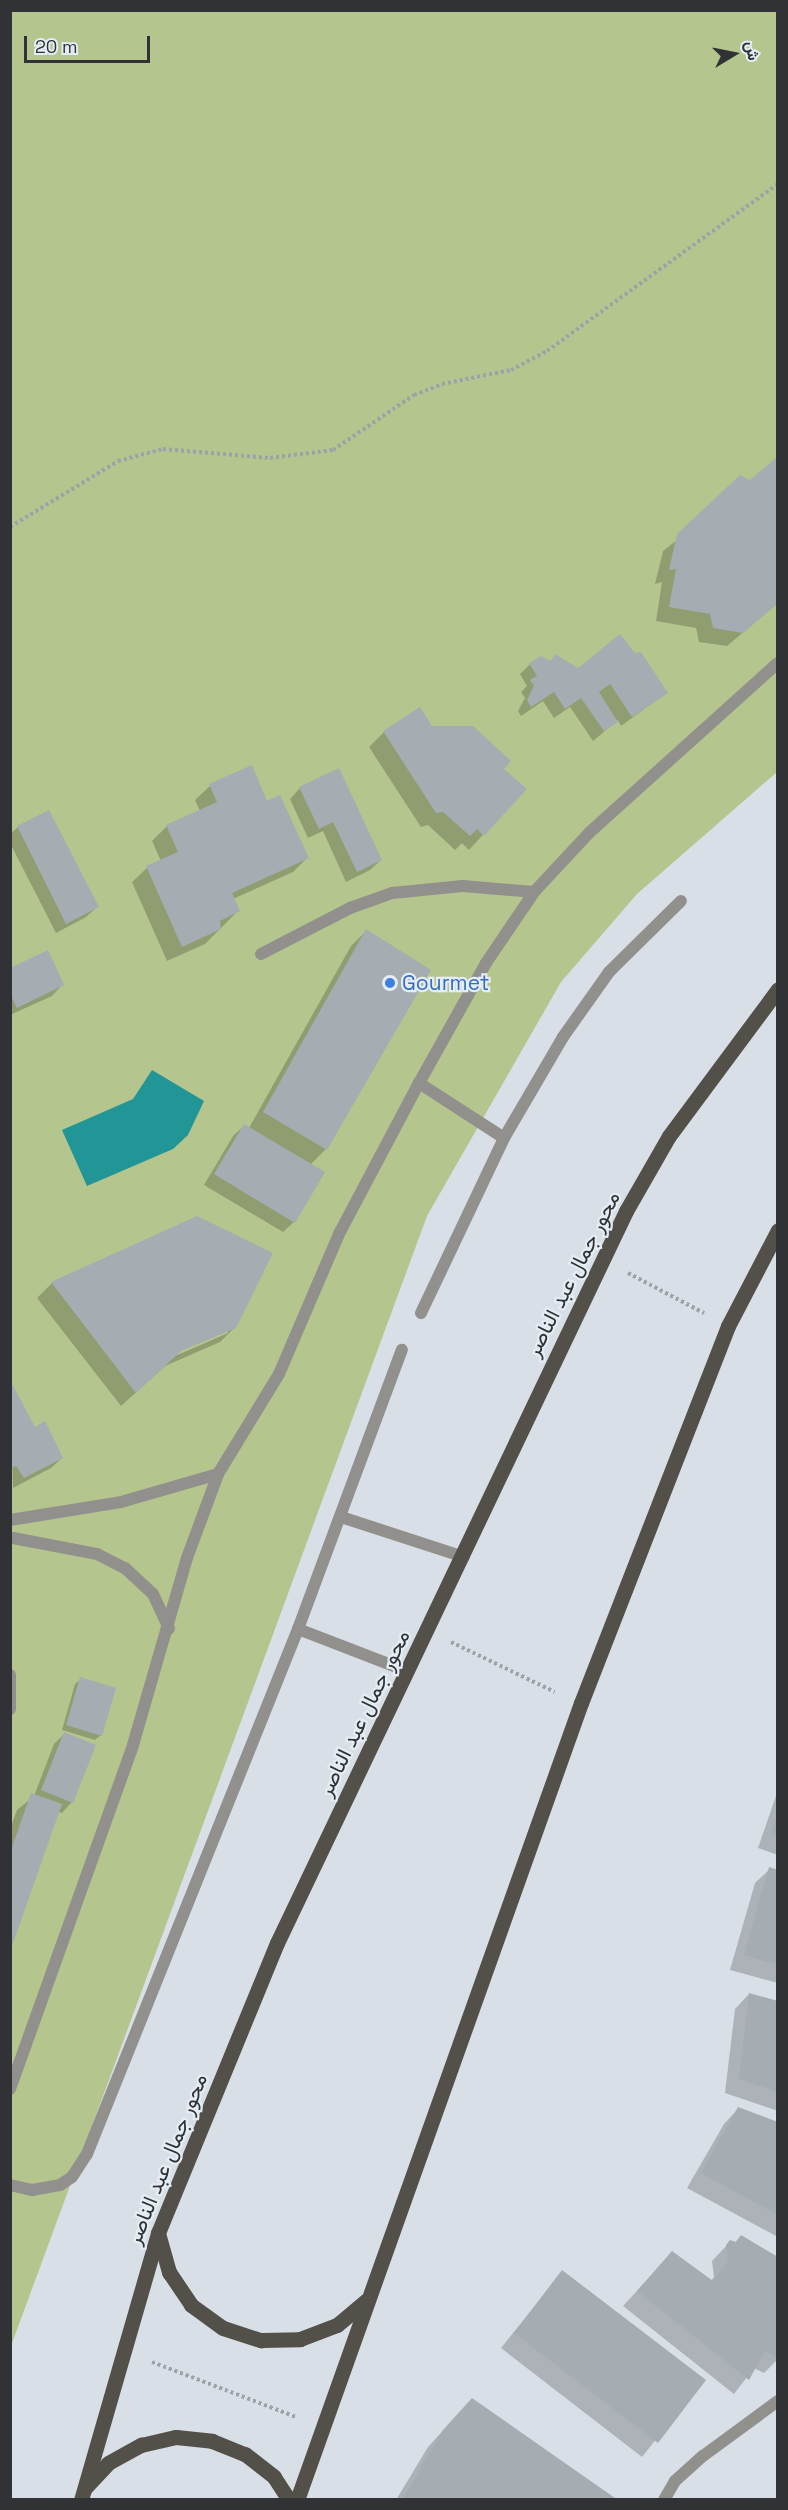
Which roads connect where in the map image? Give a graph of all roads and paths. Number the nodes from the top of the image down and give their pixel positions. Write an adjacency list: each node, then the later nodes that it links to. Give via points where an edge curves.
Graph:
1 (777, 184): 2 (path, via 547,351 511,370 442,384 414,395 333,450 270,458 164,449 118,461)
2 (10, 527)
3 (777, 663): 4 (street, via 590,832)
4 (534, 892): 6 (street, via 463,886 392,893 350,908); 8 (street, via 486,963)
5 (681, 901): 9 (street, via 624,956 589,998)
6 (261, 954)
7 (777, 989): 11 (main road, محور جمال عبد الناصر, via 669,1136)
8 (419, 1083): 9 (street); 15 (street, via 340,1232 279,1374)
9 (504, 1138): 12 (street)
10 (777, 1230): 13 (main road)
11 (602, 1260): 13 (path); 19 (main road, محور جمال عبد الناصر)
12 (421, 1313)
13 (728, 1326): 25 (main road)
14 (402, 1350): 16 (street)
15 (218, 1474): 17 (street, via 121,1502); 20 (street, via 187,1558)
16 (341, 1517): 19 (street); 21 (street)
17 (10, 1520)
18 (11, 1539): 20 (street, via 97,1554 125,1568 153,1594)
19 (464, 1557): 22 (main road, محور جمال عبد الناصر)
20 (169, 1629): 27 (street, via 133,1745)
21 (298, 1629): 23 (street); 28 (street, via 81,2166 60,2186 47,2190)
22 (428, 1631): 23 (main road, محور جمال عبد الناصر); 25 (path)
23 (407, 1671): 29 (main road, محور جمال عبد الناصر, via 277,1943)
24 (10, 1675): 26 (street)
25 (581, 1703): 30 (main road)
26 (10, 1709)
27 (10, 2089)
28 (10, 2185)
29 (158, 2234): 30 (main road, via 169,2272 191,2305 223,2328 261,2340 300,2339 337,2325); 31 (main road, محور جمال عبد الناصر)
30 (368, 2300): 33 (main road)
31 (122, 2351): 33 (path); 34 (main road, محور جمال عبد الناصر)
32 (777, 2401): 37 (street, via 703,2456 675,2481)
33 (325, 2427): 36 (main road)
34 (82, 2495): 35 (main road, via 108,2463 141,2445 176,2437 212,2441 245,2454 274,2477)
35 (289, 2499)
36 (297, 2499)
37 (664, 2499)

